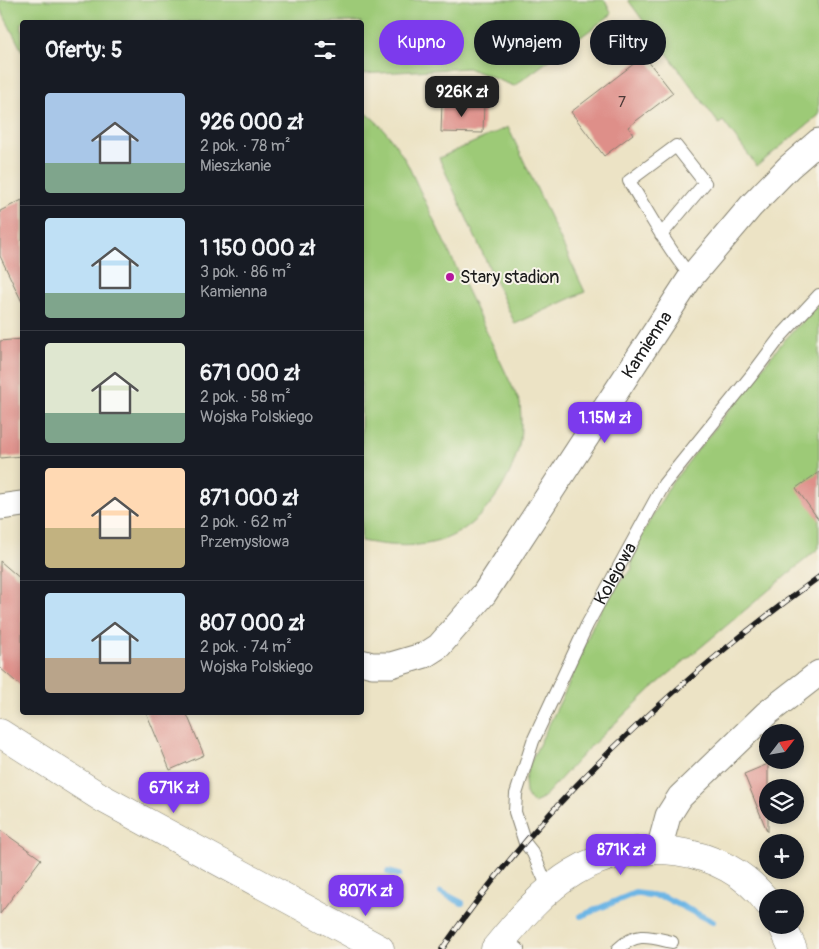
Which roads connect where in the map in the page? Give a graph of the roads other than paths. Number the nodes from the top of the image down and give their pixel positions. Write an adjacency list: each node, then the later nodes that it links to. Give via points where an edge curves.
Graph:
1 (819, 141): 3 (street, Kamienna, via 751,206)
2 (661, 235): 2 (lane, via 629,181 676,146 705,183); 3 (lane)
3 (691, 277): 7 (street, Kamienna, via 484,594 439,646 425,655 391,665)
4 (819, 295): 11 (lane, Kolejowa, via 780,336 664,484 587,624 533,741 516,794 515,812 525,842)
5 (20, 504): 6 (street)
6 (0, 507)
7 (364, 663)
8 (819, 673): 10 (street, via 766,714 680,797 668,816)
9 (0, 733): 16 (main road, via 102,798)
10 (660, 849): 11 (main road, via 627,853 592,863 574,871); 12 (main road, via 708,859 747,882)
11 (549, 890): 15 (main road, via 522,916)
12 (759, 894)
13 (786, 934): 18 (main road)
14 (672, 942): 17 (lane, via 643,936)
15 (505, 946)
16 (380, 949)
17 (618, 949)
18 (793, 949)

